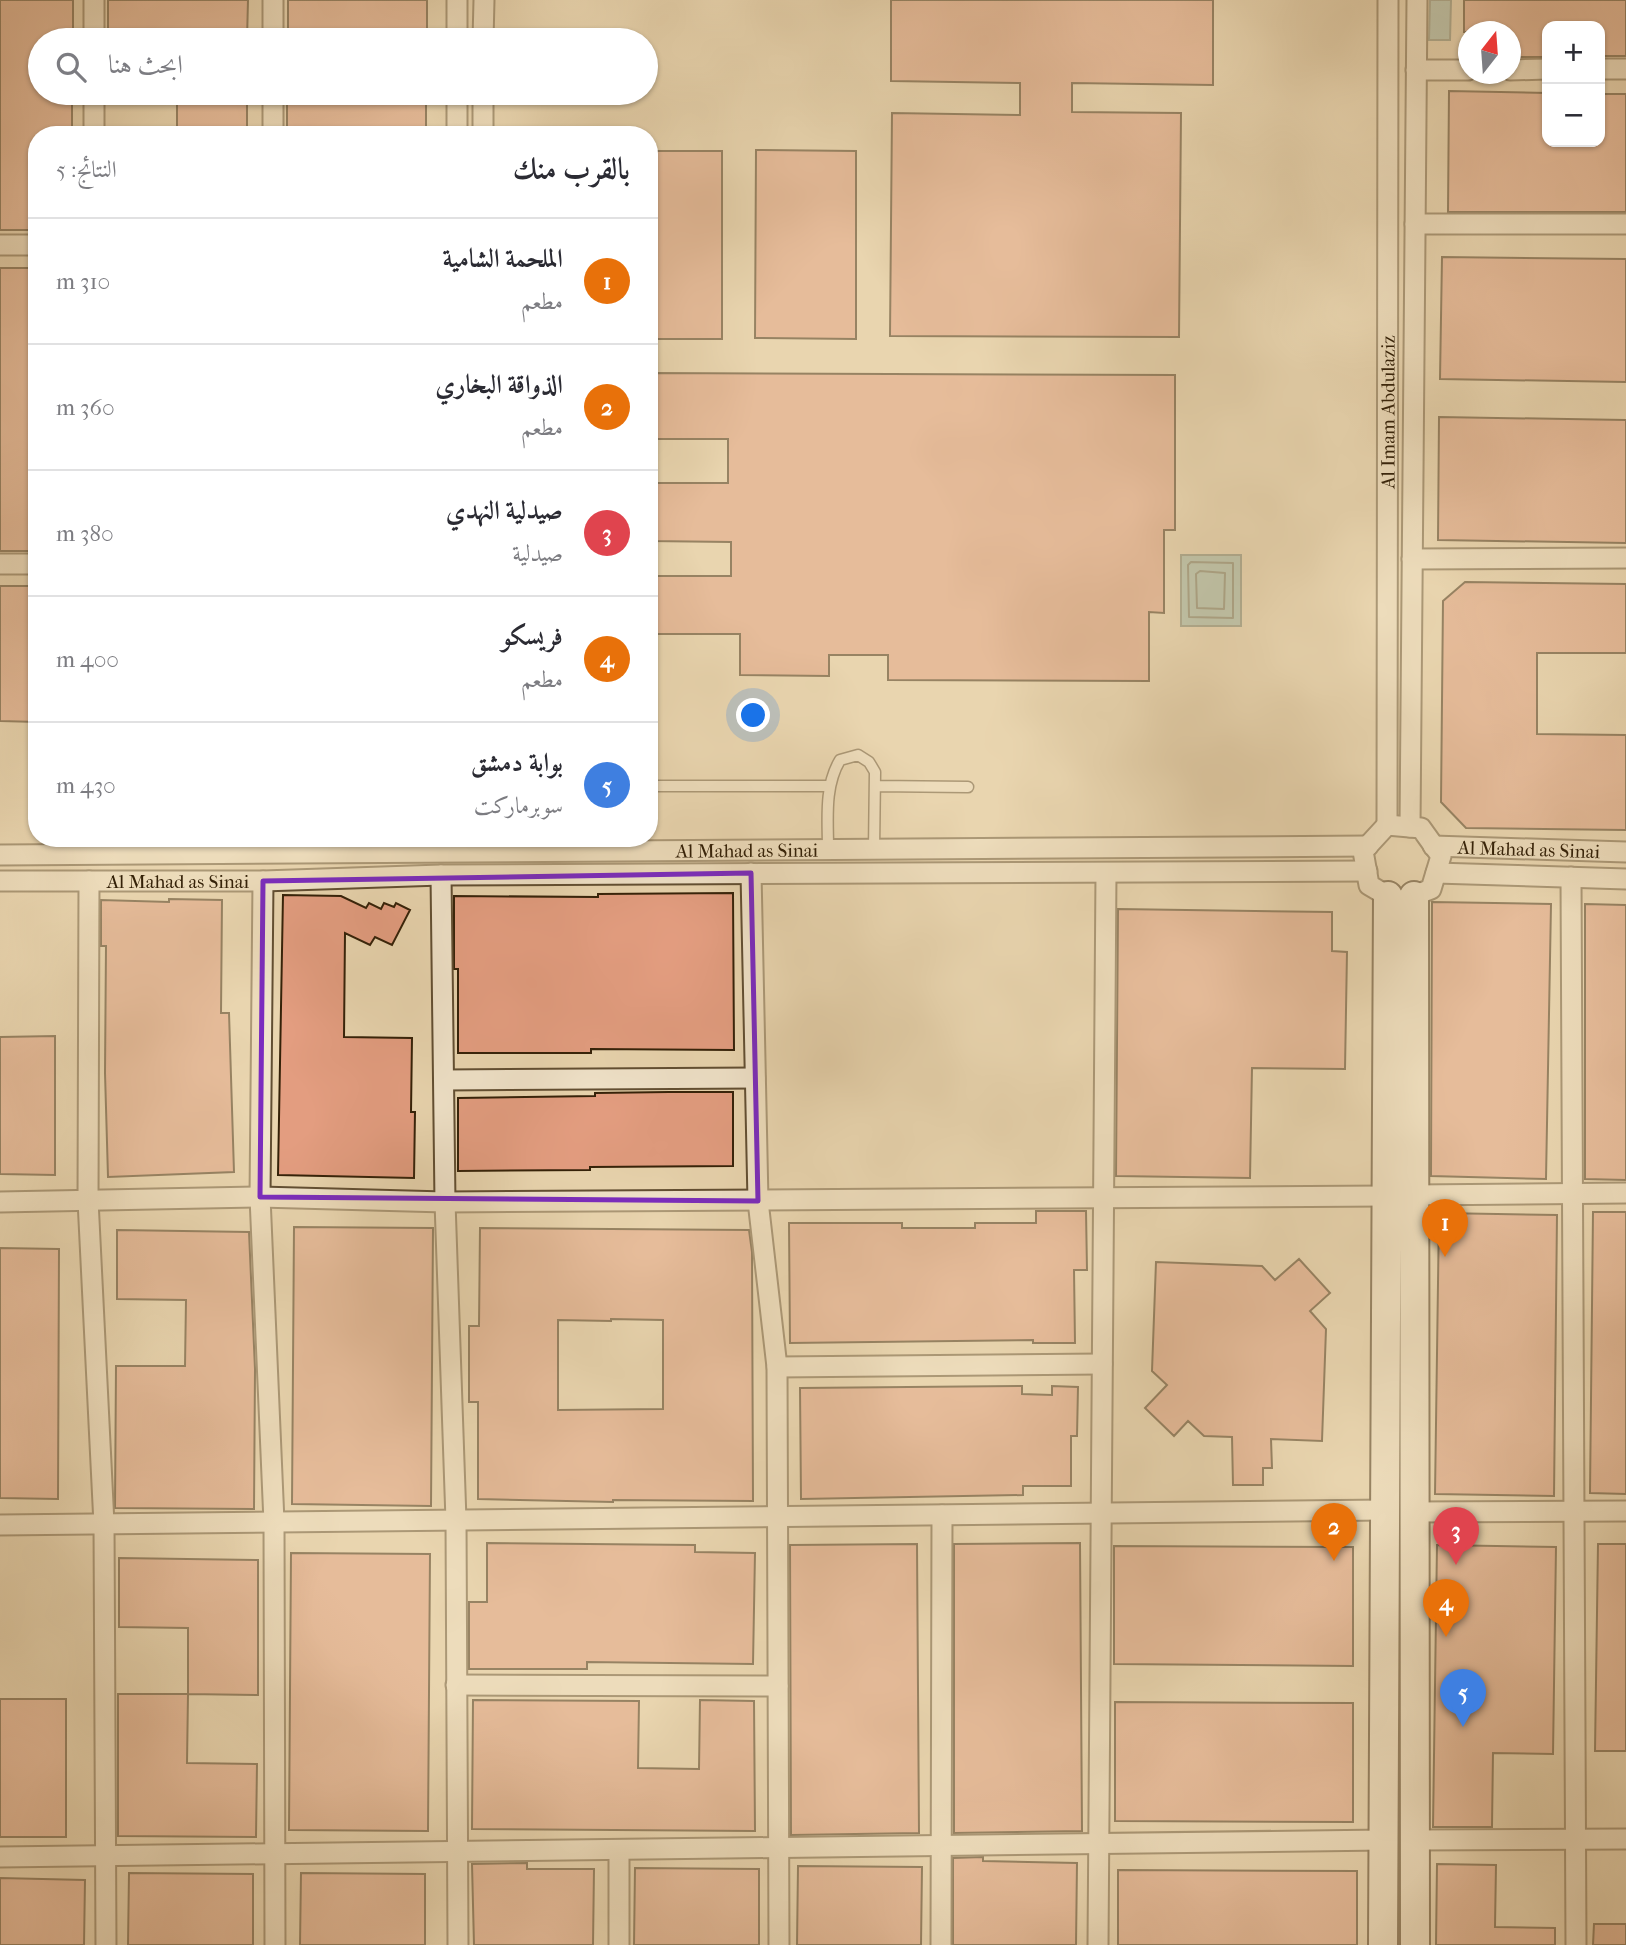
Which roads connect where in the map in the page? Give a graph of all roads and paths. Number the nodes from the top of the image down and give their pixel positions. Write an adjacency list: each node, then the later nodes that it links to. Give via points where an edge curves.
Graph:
1 (94, 0): 7 (street)
2 (273, 0): 8 (street)
3 (457, 0): 9 (street)
4 (484, 0): 10 (street)
5 (1388, 0): 37 (street, Al Imam Abdulaziz)
6 (1417, 0): 14 (street)
7 (94, 28)
8 (273, 28)
9 (457, 28)
10 (484, 28)
11 (1542, 69): 16 (street)
12 (1605, 69): 13 (street)
13 (1626, 69)
14 (1416, 70): 15 (street); 25 (street)
15 (1458, 70)
16 (1521, 70)
17 (94, 105): 21 (street)
18 (273, 105): 22 (street)
19 (457, 105): 23 (street)
20 (483, 105): 24 (street)
21 (94, 126)
22 (273, 126)
23 (457, 126)
24 (483, 126)
25 (1415, 224): 26 (street); 30 (street)
26 (1626, 224)
27 (0, 245): 28 (street)
28 (28, 245)
29 (1626, 558): 30 (street)
30 (1412, 559): 38 (street)
31 (0, 564): 32 (street)
32 (28, 564)
33 (658, 786): 34 (lane)
34 (828, 786): 35 (lane, via 840,760 858,755 875,772); 43 (lane)
35 (876, 786): 36 (lane); 44 (lane)
36 (968, 787)
37 (1387, 825): 38 (street); 39 (street)
38 (1410, 827): 40 (street, via 1421,828)
39 (1368, 846): 44 (street, Al Mahad as Sinai); 47 (street, via 1363,850)
40 (1433, 846): 45 (street, Al Mahad as Sinai); 50 (street, via 1441,856)
41 (84, 847): 46 (street, Al Mahad as Sinai)
42 (655, 847): 43 (street, Al Mahad as Sinai)
43 (828, 849): 44 (street, Al Mahad as Sinai)
44 (874, 850)
45 (1626, 852)
46 (0, 855)
47 (1367, 871): 49 (street, Al Mahad as Sinai); 57 (street, via 1369,885)
48 (751, 873): 49 (street, Al Mahad as Sinai); 51 (street, Al Mahad as Sinai); 58 (street)
49 (1106, 873): 64 (street)
50 (1436, 873): 52 (street, Al Mahad as Sinai); 57 (street, via 1430,889)
51 (440, 875): 56 (street, Al Mahad as Sinai); 59 (street)
52 (1571, 877): 53 (street, Al Mahad as Sinai); 61 (street)
53 (1626, 879)
54 (0, 881): 55 (street, Al Mahad as Sinai)
55 (89, 881): 56 (street, Al Mahad as Sinai); 65 (street)
56 (263, 881): 63 (street)
57 (1401, 896): 62 (street)
58 (755, 1078): 59 (street); 66 (street)
59 (445, 1080): 68 (street)
60 (1626, 1193): 61 (street)
61 (1573, 1194): 62 (street); 72 (street)
62 (1400, 1195): 64 (street); 71 (street); 74 (street)
63 (260, 1197): 65 (street); 68 (street); 79 (street)
64 (1103, 1198): 66 (street); 69 (street)
65 (88, 1200): 67 (street); 80 (street)
66 (758, 1201): 68 (street); 70 (street)
67 (0, 1202)
68 (445, 1202): 78 (street)
69 (1102, 1364): 70 (street); 75 (street)
70 (777, 1367): 77 (street)
71 (1385, 1510): 75 (street); 86 (street)
72 (1574, 1511): 73 (street); 74 (street); 84 (street)
73 (1626, 1511)
74 (1414, 1512): 87 (street)
75 (1101, 1513): 76 (street); 88 (street)
76 (942, 1515): 77 (street); 89 (street)
77 (778, 1517): 78 (street); 83 (street)
78 (456, 1520): 79 (street); 82 (street)
79 (274, 1522): 80 (street); 93 (street)
80 (104, 1524): 81 (street); 94 (street)
81 (0, 1525)
82 (456, 1685): 83 (street); 92 (street)
83 (778, 1686): 90 (street)
84 (1576, 1839): 85 (street); 87 (street); 105 (street)
85 (1626, 1839)
86 (1384, 1840): 88 (street); 103 (street)
87 (1415, 1840): 104 (street)
88 (1098, 1843): 89 (street); 102 (street)
89 (941, 1845): 90 (street); 101 (street)
90 (779, 1847): 91 (street); 100 (street)
91 (619, 1850): 92 (street); 99 (street)
92 (458, 1852): 93 (street); 98 (street)
93 (275, 1853): 94 (street); 97 (street)
94 (106, 1856): 95 (street); 96 (street)
95 (0, 1857)
96 (106, 1945)
97 (275, 1945)
98 (458, 1945)
99 (619, 1945)
100 (779, 1945)
101 (941, 1945)
102 (1098, 1945)
103 (1383, 1945)
104 (1415, 1945)
105 (1576, 1945)

